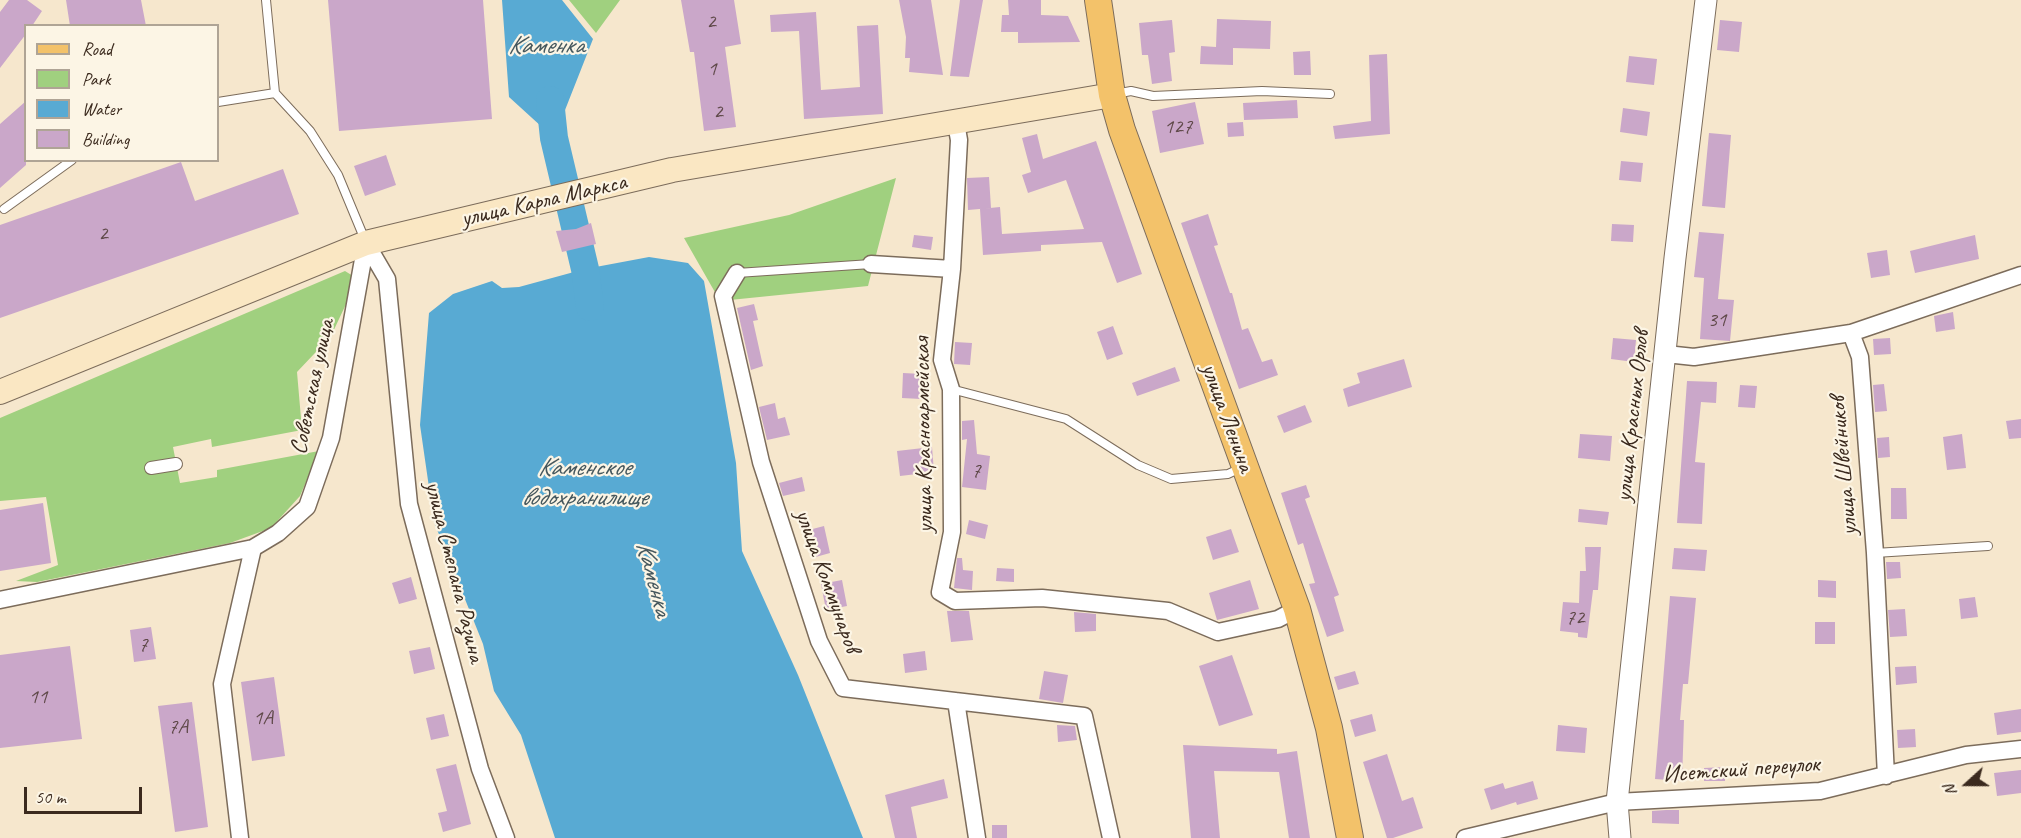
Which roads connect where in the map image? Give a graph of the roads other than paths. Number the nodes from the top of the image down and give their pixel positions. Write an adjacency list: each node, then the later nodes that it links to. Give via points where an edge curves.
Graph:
1 (266, 0): 4 (lane)
2 (1098, 0): 6 (main road, улица Ленина)
3 (1706, 0): 17 (street, улица Красных Орлов)
4 (275, 93): 7 (lane); 11 (lane, via 310,131 338,175)
5 (1330, 94): 6 (lane, via 1262,91 1153,96 1131,91)
6 (1112, 95): 8 (main road, улица Карла Маркса); 21 (main road, улица Ленина, via 1132,162)
7 (219, 102)
8 (956, 123): 11 (main road, улица Карла Маркса, via 672,170); 13 (street, улица Красноармейская, via 959,140)
9 (69, 162): 10 (lane)
10 (4, 209)
11 (366, 243): 19 (main road, улица Карла Маркса); 24 (street, Советская улица, via 331,438 307,507 278,533); 33 (street, улица Степана Разина, via 387,279 409,504 480,769)
12 (871, 264): 13 (street); 14 (lane)
13 (952, 269): 18 (street, улица Красноармейская, via 942,360)
14 (737, 273): 28 (street, улица Коммунаров, via 723,296 761,462 819,641 843,688)
15 (2021, 275): 16 (street)
16 (1851, 333): 17 (street, via 1694,357); 25 (street, улица Швейников, via 1860,357)
17 (1665, 354): 31 (street, улица Красных Орлов)
18 (951, 389): 21 (lane, via 1066,418 1138,465 1171,479 1228,474); 27 (street, улица Красноармейская, via 952,532 940,592 955,602 1042,598 1168,611 1218,632 1278,619)
19 (0, 392)
20 (176, 464): 22 (street)
21 (1245, 466): 27 (main road, улица Ленина)
22 (151, 468)
23 (1988, 546): 25 (lane)
24 (253, 548): 26 (street, Советская улица); 32 (street, via 222,684)
25 (1875, 553): 30 (street, улица Швейников)
26 (1, 595)
27 (1297, 609): 36 (main road, улица Ленина, via 1329,728)
28 (956, 701): 34 (street); 35 (street, улица Коммунаров, via 1084,716)
29 (2021, 749): 30 (street, Исетский переулок, via 1966,755)
30 (1886, 777): 31 (street, Исетский переулок, via 1820,791)
31 (1617, 802): 37 (street, Исетский переулок); 38 (street, улица Красных Орлов)
32 (240, 838)
33 (506, 838)
34 (977, 838)
35 (1111, 838)
36 (1350, 838)
37 (1465, 838)
38 (1620, 838)

